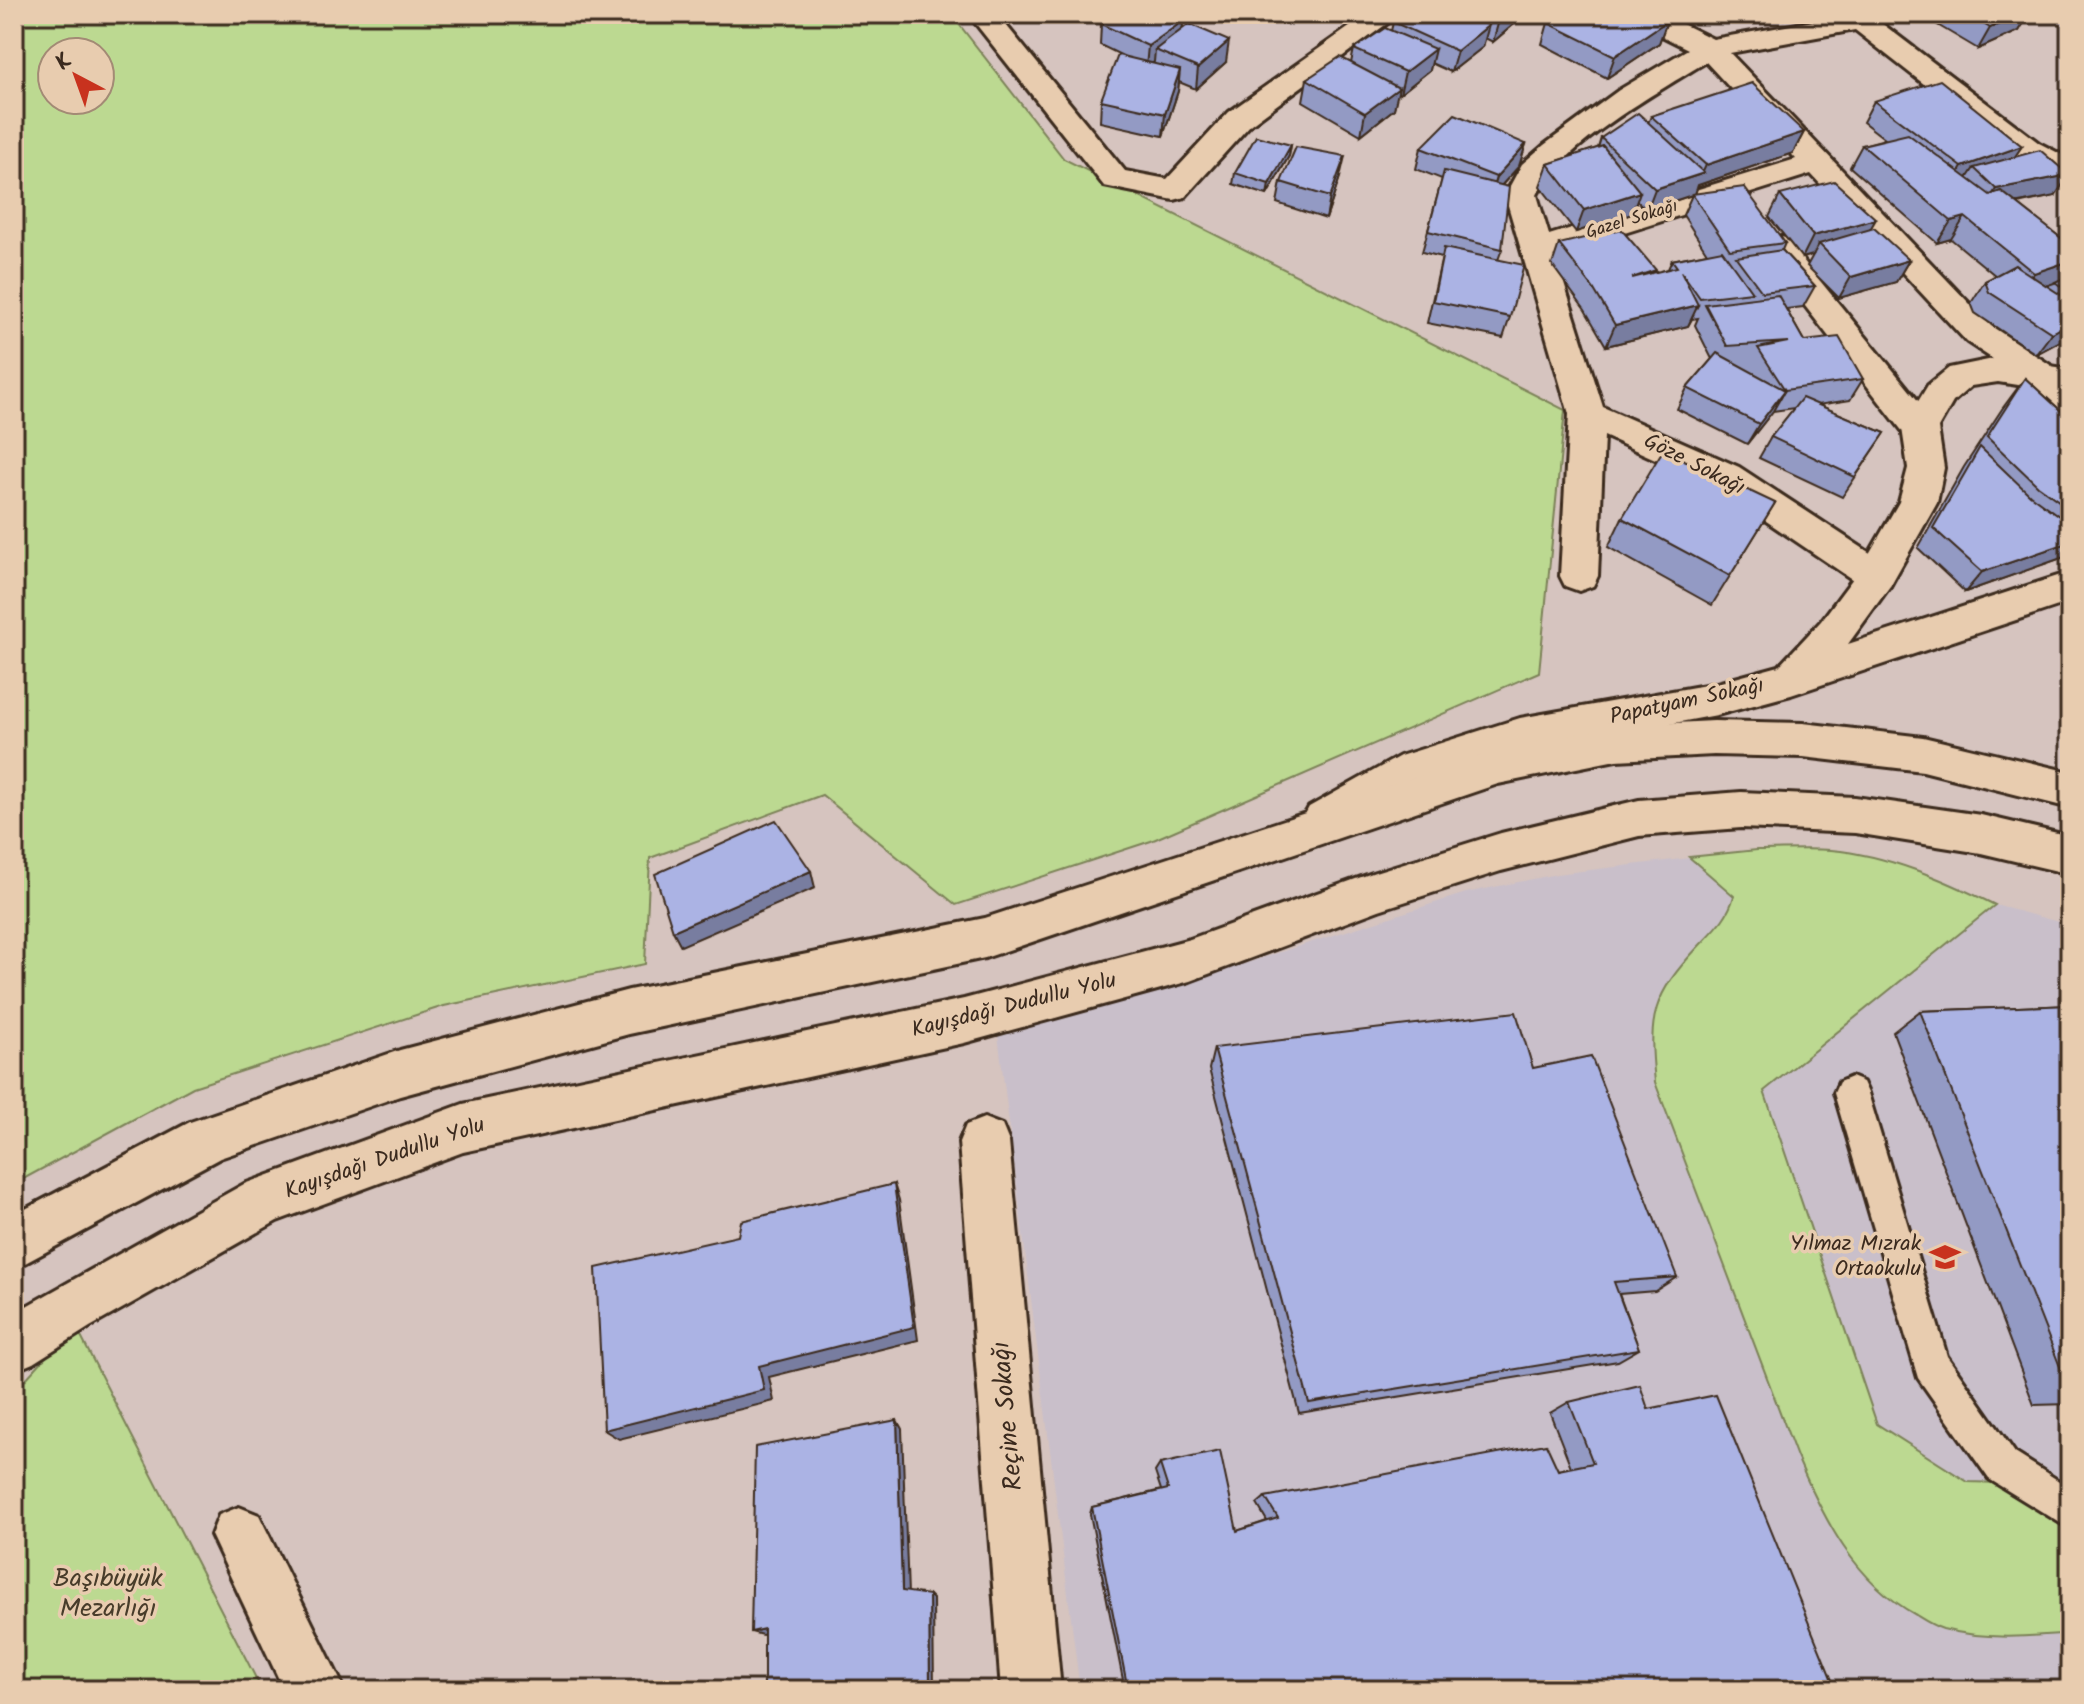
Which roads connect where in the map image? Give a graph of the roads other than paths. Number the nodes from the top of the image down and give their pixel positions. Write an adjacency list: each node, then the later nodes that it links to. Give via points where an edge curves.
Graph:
1 (982, 14): 2 (street, via 1115,179 1174,190 1240,118)
2 (1386, 14)
3 (1640, 14): 5 (street)
4 (1867, 17): 5 (street); 7 (street, via 2028,150)
5 (1709, 48): 6 (street); 9 (street, via 1629,96 1533,171 1521,195)
6 (1818, 162): 8 (street, Gazel Sokağı); 10 (street, via 1979,334)
7 (2070, 171)
8 (1745, 210): 9 (street, Gazel Sokağı); 12 (street)
9 (1537, 250): 11 (street)
10 (2063, 389): 12 (street, via 1998,370 1961,376 1940,394)
11 (1587, 414): 13 (street); 14 (street, Göze Sokağı, via 1726,476)
12 (1920, 428): 14 (street, via 1926,468 1918,503)
13 (1579, 576)
14 (1876, 576): 16 (street, via 1835,632)
15 (2070, 587): 16 (street, Papatyam Sokağı)
16 (1791, 679): 18 (street, Papatyam Sokağı, via 1717,699 1520,735 1415,768)
17 (2070, 790): 18 (street, via 1923,754 1803,740 1714,738 1616,743 1498,767)
18 (1312, 827): 22 (street, via 985,938 629,1012 400,1073 207,1139)
19 (2070, 855): 23 (street, Kayışdağı Dudullu Yolu, via 1981,834 1855,815 1755,810 1639,818 1501,852 1190,960 964,1021 463,1128 262,1202)
20 (1851, 1093): 26 (lane, via 1931,1365 2002,1466)
21 (984, 1142): 29 (street, Reçine Sokağı)
22 (14, 1243)
23 (71, 1308): 24 (street, Kayışdağı Dudullu Yolu); 25 (lane, Kayışdağı Dudullu Yolu)
24 (14, 1344)
25 (14, 1363)
26 (2070, 1510)
27 (239, 1535): 28 (street)
28 (315, 1690)
29 (1031, 1690)

